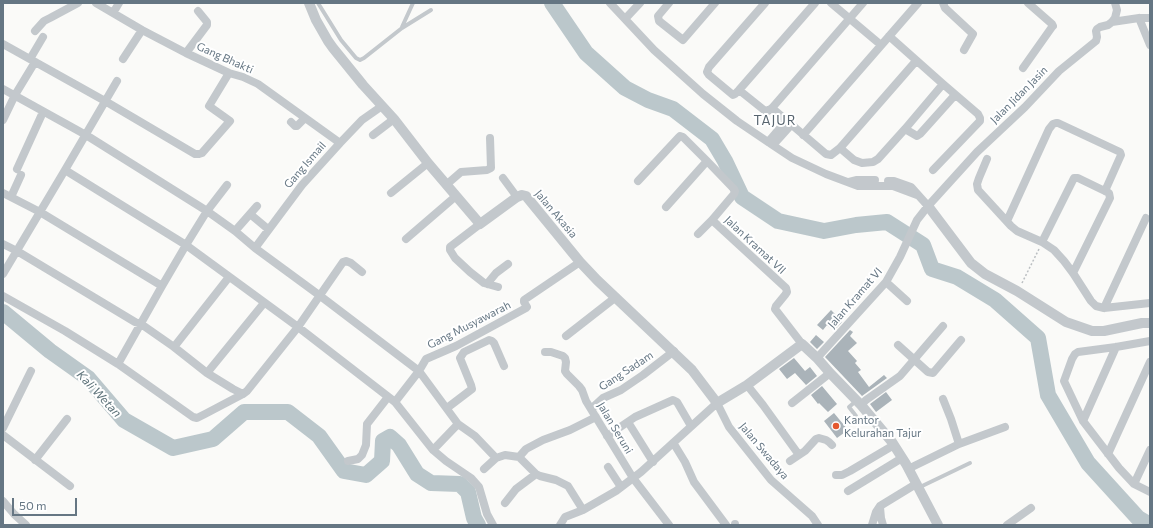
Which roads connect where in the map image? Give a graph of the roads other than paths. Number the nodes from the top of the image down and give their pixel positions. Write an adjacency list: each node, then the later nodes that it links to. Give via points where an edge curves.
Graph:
1 (78, 3): 29 (street, via 44,21)
2 (96, 3): 21 (street, Gang Bhakti)
3 (119, 3): 21 (street)
4 (309, 3): 49 (street, via 328,41)
5 (318, 3): 27 (lane, via 341,40 360,60)
6 (413, 3): 27 (lane)
7 (610, 3): 25 (street)
8 (640, 3): 25 (street)
9 (715, 3): 17 (street, via 683,40 659,22 658,16)
10 (765, 3): 45 (street, via 709,66 707,72 731,94)
11 (815, 3): 45 (street)
12 (831, 3): 22 (street)
13 (863, 3): 22 (street)
14 (918, 3): 30 (street)
15 (944, 3): 35 (street, via 945,8 973,34)
16 (1115, 3): 26 (street, via 1117,10)
17 (665, 4)
18 (1029, 4): 40 (street, via 1053,26)
19 (431, 10): 27 (lane)
20 (198, 11): 36 (street, via 207,25)
21 (113, 13): 28 (street, Gang Bhakti)
22 (849, 18): 34 (street); 50 (street)
23 (1139, 18): 24 (street); 26 (street); 33 (street)
24 (1150, 18)
25 (625, 19): 62 (street, via 654,50 698,90 737,121)
26 (1112, 22): 81 (street, Jalan Jidan Jasin, via 1100,26 1096,31 1096,41 1060,71 977,152)
27 (402, 28)
28 (142, 30): 36 (street, Gang Bhakti); 37 (street)
29 (35, 31)
30 (889, 36): 34 (street); 39 (street)
31 (43, 37): 38 (street)
32 (3, 44): 38 (street)
33 (1150, 44)
34 (881, 45): 60 (street)
35 (964, 50)
36 (186, 53): 41 (street, Gang Bhakti)
37 (123, 59)
38 (32, 61): 46 (street); 48 (street)
39 (916, 61): 43 (street); 64 (street)
40 (1023, 68)
41 (229, 73): 48 (street, via 209,106 230,121 199,154); 52 (street, Gang Bhakti, via 258,84)
42 (117, 81): 48 (street)
43 (943, 84): 47 (street); 57 (street)
44 (3, 89): 46 (street)
45 (740, 90): 50 (street, via 764,110)
46 (15, 95): 51 (street); 54 (street)
47 (955, 95): 57 (street, via 920,134 917,136); 69 (street, via 978,114 980,121)
48 (105, 101): 58 (street)
49 (382, 106): 53 (street); 63 (street, Gang Ismail, via 362,120)
50 (772, 108): 56 (street)
51 (43, 112): 58 (street); 79 (street)
52 (305, 118): 55 (street, via 297,126); 63 (street, Gang Bhakti)
53 (394, 119): 59 (street); 67 (street)
54 (3, 120)
55 (291, 122)
56 (788, 123): 60 (street); 62 (street)
57 (905, 129): 64 (street, via 878,159 872,162 862,163 854,160)
58 (86, 135): 68 (street); 84 (street)
59 (373, 135)
60 (803, 135): 64 (street, via 826,154 830,155)
61 (490, 138): 73 (street, via 491,168 461,172)
62 (770, 142): 81 (street, via 792,158 826,174 858,186 893,186 918,195)
63 (340, 143): 90 (street, Gang Ismail, via 302,185)
64 (840, 148)
65 (987, 159): 88 (street, via 978,178 978,190)
66 (707, 161): 71 (street, via 680,136); 82 (street); 87 (street, via 735,191)
67 (428, 163): 73 (street); 76 (street)
68 (65, 170): 83 (street); 96 (street)
69 (933, 170)
70 (503, 178): 78 (street)
71 (638, 181)
72 (227, 185): 84 (street)
73 (446, 185): 77 (street)
74 (1105, 191): 88 (street, via 1121,155 1120,152 1056,123 1049,129); 94 (street, via 1074,178); 102 (street, via 1109,193 1110,198)
75 (3, 193): 79 (street)
76 (391, 193)
77 (456, 196): 89 (street); 93 (street)
78 (517, 196): 89 (street, Jalan Akasia); 99 (street, Jalan Akasia, via 526,196)
79 (11, 198): 83 (street)
80 (257, 206): 85 (street)
81 (928, 206): 105 (street, Jalan Kramat VI, via 917,220); 116 (street, via 971,263 1066,322 1092,331 1104,331 1142,322)
82 (666, 207)
83 (40, 212): 98 (street); 107 (street)
84 (207, 212): 91 (street); 96 (street)
85 (250, 214): 90 (street); 91 (street)
86 (1146, 218): 115 (street)
87 (712, 220): 92 (street); 123 (street, Jalan Kramat VII, via 786,288 787,292 775,309)
88 (1007, 221): 94 (street, via 1017,231)
89 (480, 224): 106 (street, via 449,249 470,272)
90 (268, 229): 97 (street, Gang Ismail)
91 (235, 231): 97 (street)
92 (698, 234)
93 (406, 239)
94 (1042, 242): 102 (street, via 1054,250)
95 (3, 244): 98 (street)
96 (186, 245): 104 (street); 107 (street)
97 (255, 248): 109 (street)
98 (17, 251): 103 (street); 117 (street)
99 (580, 262): 111 (street, Jalan Akasia); 135 (street, Gang Musyawarah, via 524,301 526,308 456,346 426,359)
100 (508, 264): 106 (street)
101 (362, 272): 109 (street, via 351,263 343,262)
102 (1073, 272): 115 (street, via 1091,301 1096,306)
103 (3, 274)
104 (229, 277): 113 (street); 125 (street)
105 (886, 282): 112 (street); 129 (street, Jalan Kramat VI)
106 (487, 284): 108 (street)
107 (162, 286): 117 (street)
108 (498, 287)
109 (319, 295): 119 (street); 135 (street)
110 (3, 296): 132 (street)
111 (616, 297): 120 (street); 127 (street, Jalan Akasia)
112 (907, 301)
113 (264, 303): 119 (street); 136 (street)
114 (1150, 303): 115 (street)
115 (1104, 308)
116 (1150, 323)
117 (141, 324): 125 (street); 132 (street)
118 (944, 326): 130 (street)
119 (298, 327): 139 (street); 140 (street)
120 (566, 336)
121 (961, 340): 130 (street, via 933,373 928,372)
122 (1150, 341): 126 (street)
123 (802, 344): 129 (street); 138 (street)
124 (898, 345): 130 (street)
125 (174, 347): 136 (street)
126 (1116, 347): 150 (street); 150 (street, via 1078,352 1072,359 1064,381)
127 (674, 351): 144 (street, Jalan Akasia, via 692,370); 146 (street, Gang Sadam, via 621,390 603,398)
128 (545, 352): 146 (street, Jalan Seruni, via 565,358 565,371 579,386)
129 (817, 358): 137 (street)
130 (915, 360): 143 (street, via 900,376)
131 (1150, 362): 164 (street)
132 (118, 364): 139 (street, via 186,413 198,418)
133 (504, 366): 145 (street, via 492,341 489,340 464,352 460,358 472,389)
134 (31, 371): 155 (street)
135 (419, 371): 140 (street); 145 (street)
136 (207, 373): 139 (street)
137 (830, 374): 142 (street); 143 (street)
138 (747, 385): 144 (street); 165 (street)
139 (243, 394)
140 (391, 399): 162 (street); 170 (street, via 367,424 366,445 362,455 358,459)
141 (943, 399): 159 (street)
142 (792, 403)
143 (859, 403): 147 (lane, via 849,407); 160 (street)
144 (717, 404): 153 (street); 196 (street, Jalan Swadaya, via 729,427 771,480 812,516)
145 (447, 408): 152 (street)
146 (591, 409): 148 (street, Jalan Seruni)
147 (856, 416)
148 (596, 417): 157 (street, Jalan Seruni); 166 (street, via 543,440 526,449)
149 (67, 419): 169 (street)
150 (1083, 421): 164 (street)
151 (628, 422): 153 (street, via 674,400); 157 (street); 172 (street)
152 (458, 424): 162 (street); 167 (street, via 475,436)
153 (691, 426): 158 (street)
154 (1005, 427): 159 (street)
155 (3, 428)
156 (3, 435): 169 (street)
157 (608, 436): 179 (street, Jalan Seruni)
158 (674, 444): 172 (street); 195 (street, via 694,482)
159 (959, 444): 176 (street)
160 (894, 445): 168 (street); 178 (street, via 850,471)
161 (832, 446): 165 (street, via 819,438)
162 (433, 450): 192 (street, via 479,487)
163 (1150, 450): 180 (street)
164 (1108, 454): 180 (street)
165 (799, 455): 171 (street)
166 (519, 457): 167 (street, via 506,455); 177 (street)
167 (496, 458): 175 (street)
168 (902, 458): 176 (street); 184 (street)
169 (35, 460): 181 (street)
170 (348, 460)
171 (790, 461)
172 (653, 462): 179 (street)
173 (970, 463): 182 (lane)
174 (608, 467): 183 (street)
175 (484, 469)
176 (908, 469): 182 (street)
177 (536, 474): 187 (street, via 516,489); 190 (street, via 568,486)
178 (836, 475)
179 (633, 478): 183 (street); 194 (street, Jalan Seruni)
180 (1134, 484): 185 (street)
181 (70, 486)
182 (917, 486): 188 (street); 199 (street)
183 (621, 487): 190 (street)
184 (848, 490)
185 (1150, 492)
186 (3, 501): 191 (street)
187 (505, 503)
188 (880, 506): 197 (street); 198 (street)
189 (1031, 508): 200 (street)
190 (583, 510): 193 (street, via 565,516)
191 (26, 525)
192 (493, 525)
193 (560, 525)
194 (669, 525)
195 (726, 525)
196 (818, 525)
197 (872, 525)
198 (884, 525)
199 (938, 525)
200 (1007, 525)

